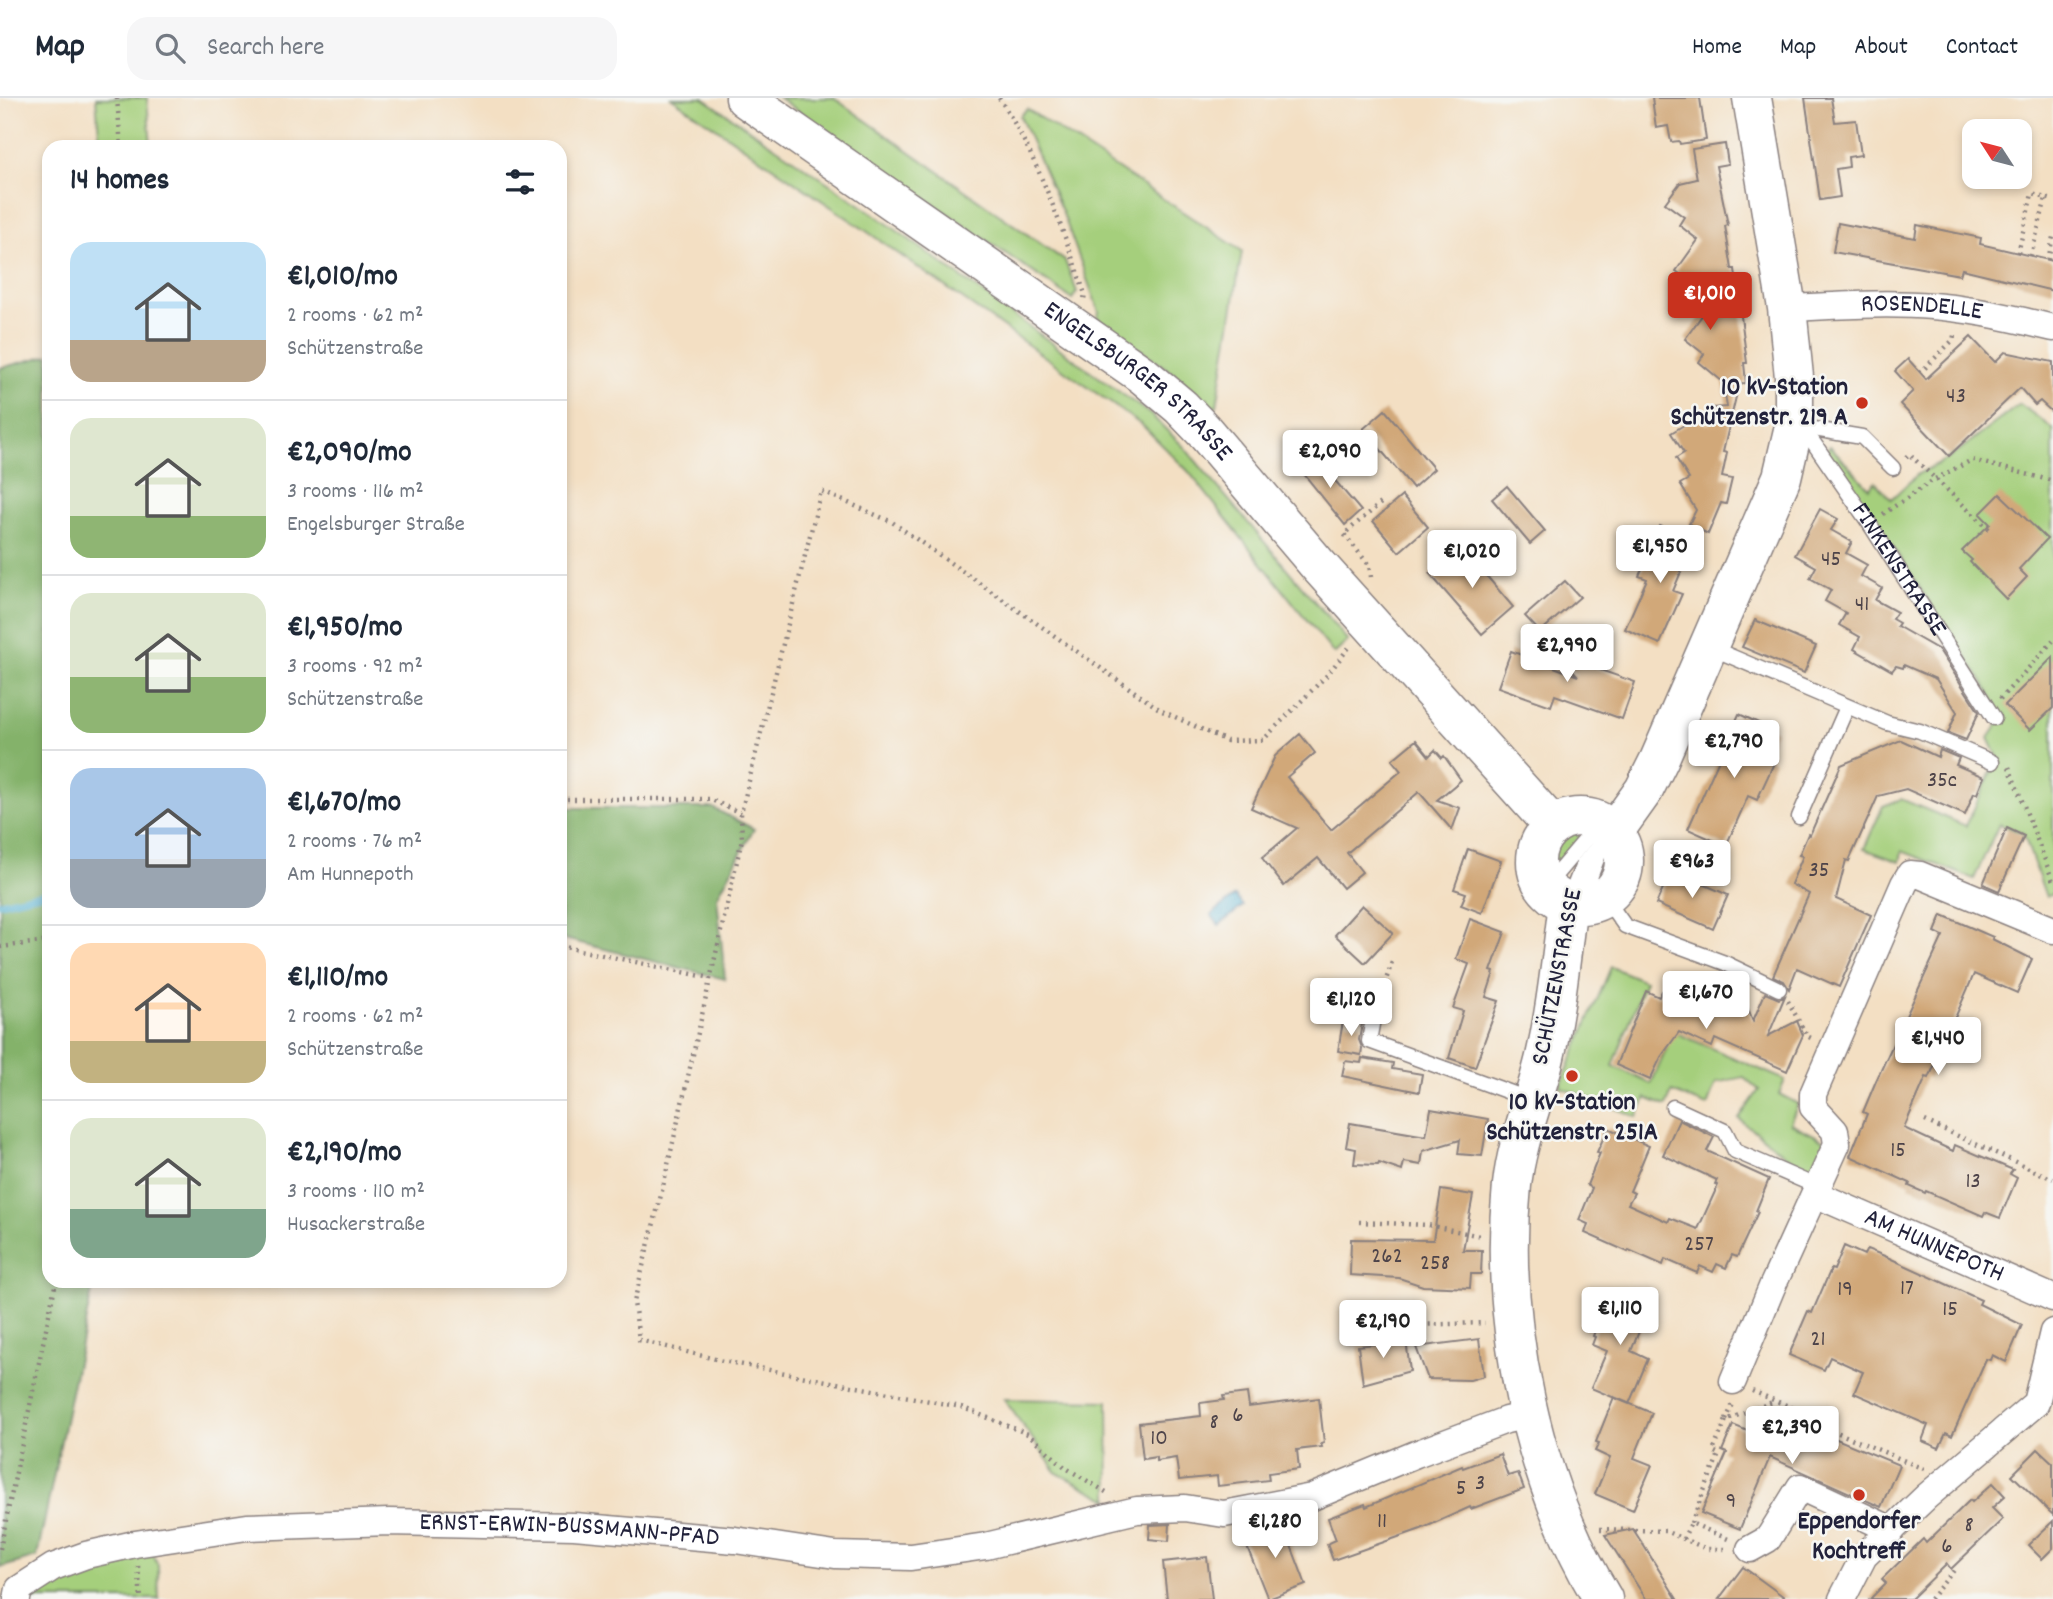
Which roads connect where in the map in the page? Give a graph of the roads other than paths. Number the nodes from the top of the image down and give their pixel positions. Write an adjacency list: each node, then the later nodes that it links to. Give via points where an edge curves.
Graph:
1 (746, 98): 12 (street, ENGELSBURGER STRASSE, via 1144,376 1181,407)
2 (1752, 98): 3 (street)
3 (1787, 308): 4 (street, ROSENDELLE, via 1893,304 1960,309); 5 (street)
4 (2053, 328)
5 (1794, 426): 6 (lane, via 1861,437); 7 (street, via 1782,477); 9 (lane, FINKENSTRASSE, via 1813,442 1870,523)
6 (1893, 468)
7 (1708, 646): 8 (lane); 13 (street, via 1659,760 1631,811)
8 (1847, 707): 10 (lane); 11 (lane)
9 (1992, 714)
10 (1992, 762)
11 (1799, 817)
12 (1553, 826): 13 (street, via 1578,817 1592,818 1604,824); 14 (street, via 1537,849 1539,877 1556,899)
13 (1607, 837): 14 (street, via 1622,846 1625,860 1619,882); 14 (lane, via 1591,832 1553,878)
14 (1581, 898): 16 (lane, SCHÜTZENSTRASSE, via 1625,926 1725,963); 18 (street, SCHÜTZENSTRASSE)
15 (2053, 930): 20 (street, via 1910,874 1814,1094 1813,1107 1835,1131 1836,1144)
16 (1779, 989)
17 (1373, 1019): 18 (lane, via 1369,1041)
18 (1532, 1100): 25 (street, SCHÜTZENSTRASSE, via 1517,1157 1509,1238 1514,1321)
19 (1673, 1108): 20 (lane, via 1725,1131 1735,1152)
20 (1816, 1191): 21 (street, AM HUNNEPOTH); 23 (street)
21 (2053, 1298)
22 (2053, 1332): 24 (street)
23 (1733, 1381)
24 (2044, 1409): 26 (street, via 1947,1479)
25 (1529, 1415): 28 (street, ERNST-ERWIN-BUSSMANN-PFAD, via 1429,1449 1312,1497 1224,1514 1185,1508 1136,1510 986,1546 911,1557 835,1555 735,1540 574,1526 389,1522 247,1527 86,1555 53,1567 19,1589); 29 (street, SCHÜTZENSTRASSE, via 1568,1532)
26 (1892, 1530): 27 (street, via 1800,1487 1768,1539); 30 (street, via 1864,1556)
27 (1750, 1549)
28 (17, 1599)
29 (1603, 1599)
30 (1842, 1599)

